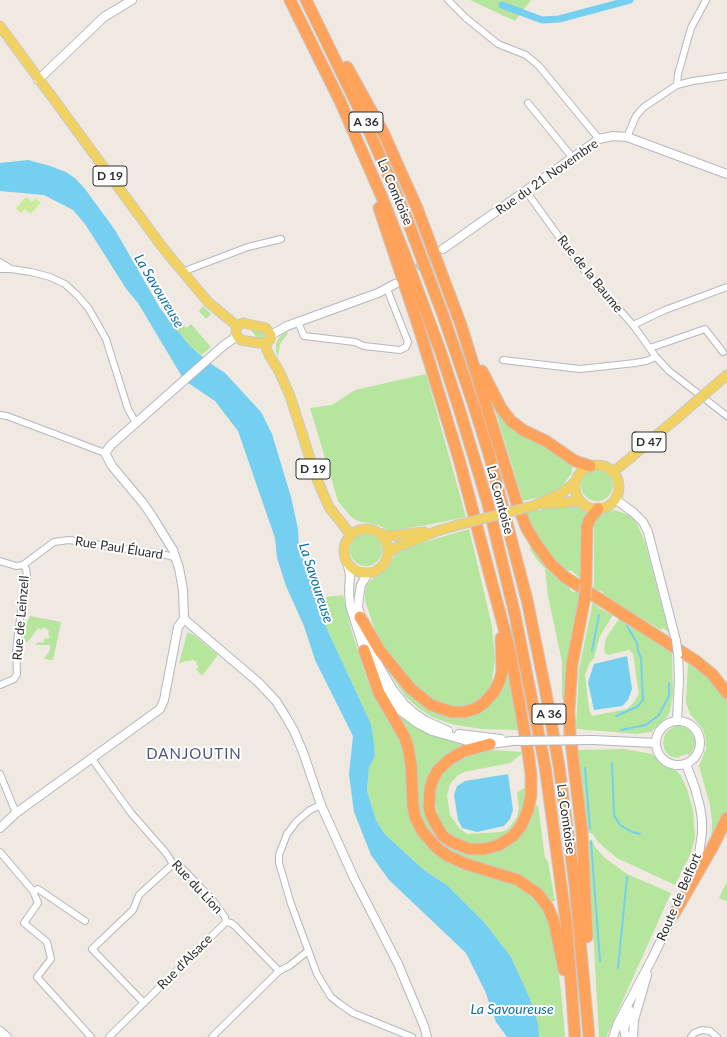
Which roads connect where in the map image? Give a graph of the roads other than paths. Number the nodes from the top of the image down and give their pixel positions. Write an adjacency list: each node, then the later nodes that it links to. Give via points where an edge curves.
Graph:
1 (132, 0): 8 (street, via 104,17)
2 (290, 0): 10 (highway, La Comtoise / A 36)
3 (307, 0): 27 (highway, via 362,93 392,152 417,208); 88 (highway, La Comtoise / A 36, via 363,117 407,219 443,314 489,454 526,600 557,758 574,872)
4 (448, 0): 13 (street, via 498,44 526,55 539,66)
5 (706, 0): 9 (street, via 691,28)
6 (0, 26): 8 (main road, D 19)
7 (727, 76): 9 (street)
8 (38, 80): 22 (main road, D 19)
9 (677, 85): 12 (street, via 636,116)
10 (340, 101): 58 (highway, via 387,230 424,343); 86 (highway, La Comtoise / A 36, via 429,316 474,458 505,573 544,766 567,929)
11 (528, 103): 14 (street)
12 (627, 137): 13 (street, Rue du 21 Novembre); 15 (street, Rue du 21 Novembre)
13 (599, 139): 14 (street, Rue du 21 Novembre)
14 (572, 157): 16 (street, Rue du 21 Novembre)
15 (727, 174)
16 (526, 191): 18 (street, Rue du 21 Novembre); 28 (street, Rue de la Baume, via 577,262)
17 (281, 239): 22 (street, via 248,247)
18 (443, 249)
19 (0, 262): 21 (street)
20 (0, 269): 21 (street)
21 (11, 269): 40 (street, via 50,277 65,284 78,296 106,339 128,409)
22 (182, 272): 29 (main road, D 19, via 208,302)
23 (395, 284): 25 (street)
24 (727, 287): 28 (street)
25 (386, 289): 26 (street); 26 (street, via 408,342 406,348 400,350 364,346 355,342 304,336)
26 (298, 322): 30 (street)
27 (461, 325): 42 (highway, via 493,394 507,416 523,430 546,441 575,461); 63 (highway, via 517,504 527,529 542,552 575,584 696,661 712,674)
28 (632, 325): 33 (street, Rue de la Baume)
29 (237, 326): 30 (main road, via 243,323 266,328); 31 (main road)
30 (271, 335): 32 (main road, via 270,340)
31 (237, 336): 32 (main road, via 241,340); 40 (street)
32 (264, 343): 51 (main road, D 19, via 290,396 316,477 329,507)
33 (650, 348): 34 (street, via 705,329); 35 (street, Rue de la Baume)
34 (723, 352)
35 (656, 357): 36 (street, via 635,363 580,369); 39 (street, Rue de la Baume, via 669,371)
36 (503, 360)
37 (727, 375): 43 (main road, D 47, bridge)
38 (0, 416): 41 (street)
39 (727, 416)
40 (136, 423): 41 (street, via 111,444)
41 (105, 453): 53 (street, via 112,466 143,504)
42 (590, 466): 43 (main road, via 602,465); 44 (main road, via 581,471)
43 (613, 472): 45 (main road, via 619,485)
44 (575, 482): 46 (main road, via 575,492); 47 (main road, via 562,493)
45 (615, 499): 48 (main road, via 608,506); 64 (street, bridge, via 634,513 648,532 672,618 678,654)
46 (580, 501): 47 (main road); 48 (main road, via 586,506)
47 (533, 506): 49 (main road, bridge)
48 (598, 509): 88 (highway, bridge, via 587,527 585,597 571,672 569,711 582,841)
49 (437, 531): 50 (main road, via 389,536); 52 (main road, via 402,545)
50 (379, 533): 51 (main road, via 365,529 357,530); 52 (main road, via 386,542)
51 (350, 535): 55 (main road, via 344,550)
52 (388, 554): 57 (main road, via 381,566)
53 (176, 558): 56 (street, Rue Paul Éluard, via 69,540 54,542); 60 (street, via 181,578)
54 (0, 560): 56 (street, Rue de Leinzell)
55 (347, 562): 57 (main road, via 359,572); 61 (street, via 350,575 350,605)
56 (23, 566): 62 (street, Rue de Leinzell, via 27,575 20,611 16,651 17,674 14,679)
57 (368, 573): 59 (street, via 358,596)
58 (493, 586): 59 (highway, via 501,642 502,671 492,696 481,706 470,711 444,711 419,696 385,658); 67 (highway, via 510,651 521,710 531,774 531,795 524,822 509,839 488,849 469,849 443,836 431,815 430,789 438,770 450,759 464,751)
59 (360, 617): 65 (street, via 379,666 393,690 414,713 442,729)
60 (184, 619): 68 (street, via 178,627 160,709); 71 (street, via 243,668 276,701 294,731)
61 (364, 650): 67 (street, via 401,711 417,723 448,736); 86 (highway, via 379,693 408,747 413,806 422,831 432,844 448,856 518,880 540,896 551,914 557,931)
62 (0, 685)
63 (727, 693)
64 (677, 721): 66 (street, via 669,722 662,727); 69 (street, via 689,724 700,736 698,753)
65 (512, 740): 66 (street, bridge); 67 (street)
66 (655, 743): 69 (street, via 660,756 667,763 676,766)
67 (490, 744)
68 (92, 759): 72 (street); 76 (street, Rue du Lion, via 130,813)
69 (686, 764): 78 (street, Route de Belfort, via 700,807 702,833 699,854)
70 (0, 774): 72 (street)
71 (321, 805): 81 (street, via 297,821 287,834 278,856 285,887); 94 (street, via 354,878 398,964)
72 (16, 813): 74 (street)
73 (727, 818): 78 (highway)
74 (0, 828)
75 (0, 852): 77 (street)
76 (173, 864): 80 (street, Rue du Lion, via 180,866 211,898); 85 (street, via 139,895 133,910 92,949)
77 (33, 891): 79 (street, via 38,889); 90 (street, via 38,903 24,923 47,942 51,959 37,977)
78 (674, 914): 82 (street, Route de Belfort)
79 (85, 921)
80 (226, 922): 83 (street, Rue du Lion, via 235,926); 85 (street, Rue d'Alsace)
81 (308, 951): 83 (street); 93 (street, via 317,974 331,997 354,1013)
82 (652, 959): 84 (street, Route de Belfort); 98 (street, Route de Belfort, via 634,1020)
83 (279, 971): 92 (street)
84 (633, 994): 96 (street, Route de Belfort); 97 (street, via 624,1030)
85 (144, 1003): 91 (street, Rue d'Alsace)
86 (573, 1013): 95 (highway, La Comtoise / A 36)
87 (0, 1031): 89 (street)
88 (589, 1034)
89 (7, 1037)
90 (91, 1037)
91 (109, 1037)
92 (212, 1037)
93 (412, 1037)
94 (427, 1037)
95 (574, 1037)
96 (613, 1037)
97 (626, 1037)
98 (633, 1037)
99 (691, 1037): 100 (street, via 702,1030 710,1031)
100 (717, 1037)

